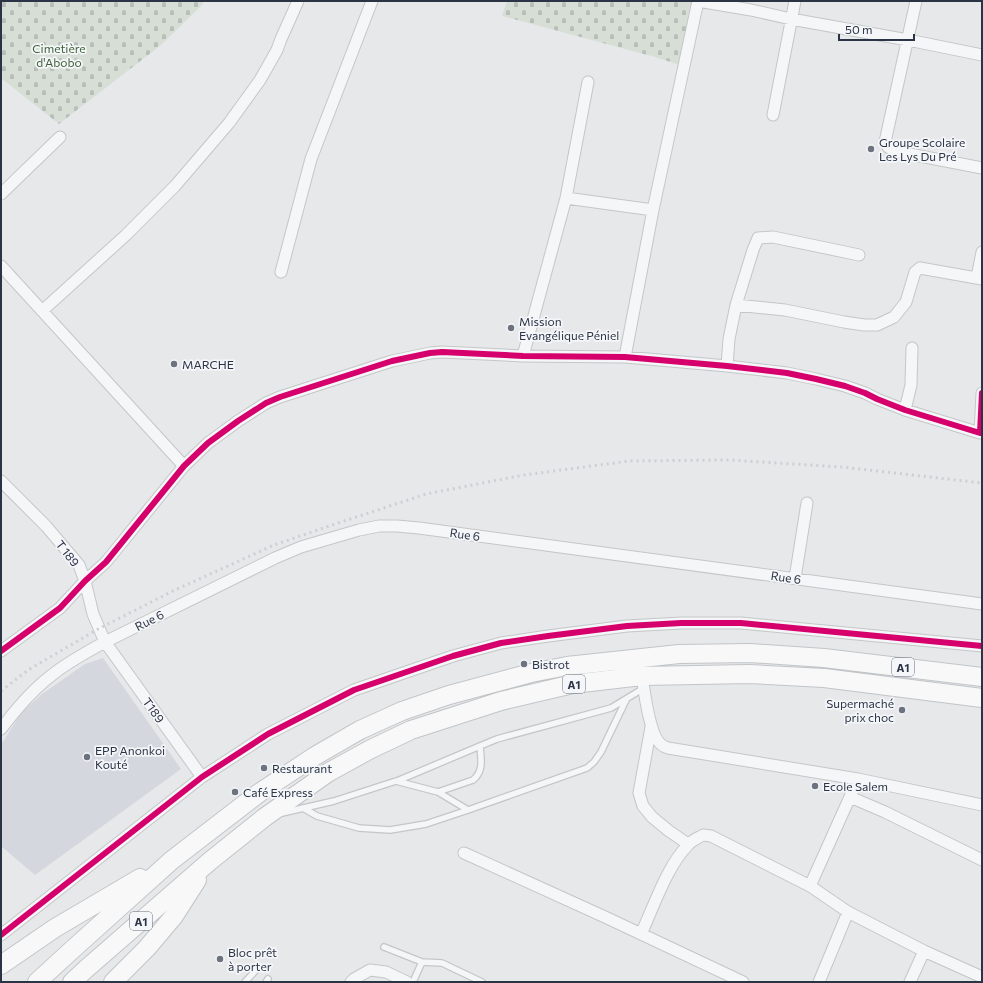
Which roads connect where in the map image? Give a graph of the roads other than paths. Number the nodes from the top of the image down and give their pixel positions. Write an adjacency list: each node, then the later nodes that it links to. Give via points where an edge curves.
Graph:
1 (298, 1): 22 (street, via 267,68 229,122 175,186 126,235)
2 (372, 1): 19 (street, via 311,159)
3 (698, 1): 6 (street); 15 (street)
4 (795, 1): 6 (street)
5 (916, 1): 7 (street)
6 (791, 19): 7 (street); 10 (street)
7 (908, 40): 8 (street); 12 (street, via 885,142 894,151)
8 (982, 54)
9 (588, 82): 14 (street)
10 (773, 115)
11 (60, 137): 13 (street)
12 (982, 168)
13 (1, 194)
14 (566, 198): 15 (street); 24 (street)
15 (653, 210): 25 (street)
16 (982, 252): 20 (street)
17 (859, 255): 21 (street, via 772,237 758,238)
18 (1, 266): 22 (street)
19 (281, 272)
20 (980, 278): 21 (street, via 920,268 915,272 906,302 894,317 877,326 785,310)
21 (736, 305): 26 (street)
22 (42, 311): 29 (street)
23 (912, 348): 28 (street, via 911,385)
24 (523, 356): 25 (street); 29 (street, via 430,353 392,361 280,397 238,421 208,443)
25 (625, 357): 26 (street)
26 (727, 366): 28 (street, via 816,378 865,393)
27 (982, 393): 28 (street, via 980,433)
28 (905, 410)
29 (184, 466): 33 (street, via 106,562)
30 (1, 480): 33 (street, T 189, via 65,548 79,565)
31 (807, 504): 32 (street)
32 (795, 578): 34 (street, Rue 6); 35 (street, Rue 6, via 419,528 379,526 301,547 275,558)
33 (85, 581): 35 (street, T 189, via 93,614); 37 (street, via 60,608)
34 (982, 604)
35 (105, 642): 43 (street, Rue 6, via 52,674 28,696); 45 (street, T189)
36 (982, 644): 45 (street, via 741,623 627,626 501,643 453,656 354,690 268,734)
37 (1, 651)
38 (982, 677): 56 (main road, A1, via 824,658 750,653 665,655 567,666 531,673 449,695 402,711 360,730 259,793)
39 (643, 682): 40 (main road, A1, via 679,674 748,674 824,678); 41 (lane); 42 (street); 53 (main road, A1, via 572,684 509,699 411,730 329,772)
40 (982, 698)
41 (626, 699): 44 (lane, via 611,708); 52 (lane, via 601,752 587,768)
42 (651, 727): 46 (street, via 661,745 668,748); 54 (street, via 639,793 643,806 652,817)
43 (1, 729)
44 (480, 746): 47 (lane); 48 (lane, via 481,770 478,776)
45 (202, 777): 62 (street)
46 (858, 779): 49 (street); 50 (street)
47 (396, 781): 48 (lane); 51 (lane)
48 (438, 792): 52 (lane)
49 (850, 797): 57 (street); 59 (street)
50 (982, 804)
51 (303, 808): 52 (lane, via 317,816 360,828 390,830 426,824); 53 (lane)
52 (468, 810)
53 (264, 817): 58 (main road, A1)
54 (688, 844): 59 (street, via 704,835 711,836); 61 (street, via 667,876)
55 (464, 853): 61 (street)
56 (172, 860): 66 (main road, via 55,928); 69 (main road, A1)
57 (982, 860)
58 (210, 861): 70 (main road, A1); 71 (main road, via 174,916)
59 (810, 886): 60 (street)
60 (848, 912): 64 (street); 78 (street)
61 (641, 934): 77 (street)
62 (1, 935)
63 (384, 947): 65 (lane)
64 (924, 951): 68 (street); 79 (street)
65 (422, 962): 75 (lane); 76 (lane, via 442,963)
66 (1, 965)
67 (258, 968): 72 (lane)
68 (982, 977)
69 (37, 982)
70 (72, 982)
71 (113, 982)
72 (245, 982)
73 (351, 982): 74 (street, via 370,970 386,972)
74 (407, 982)
75 (413, 982)
76 (482, 982)
77 (742, 982)
78 (819, 982)
79 (910, 982)

